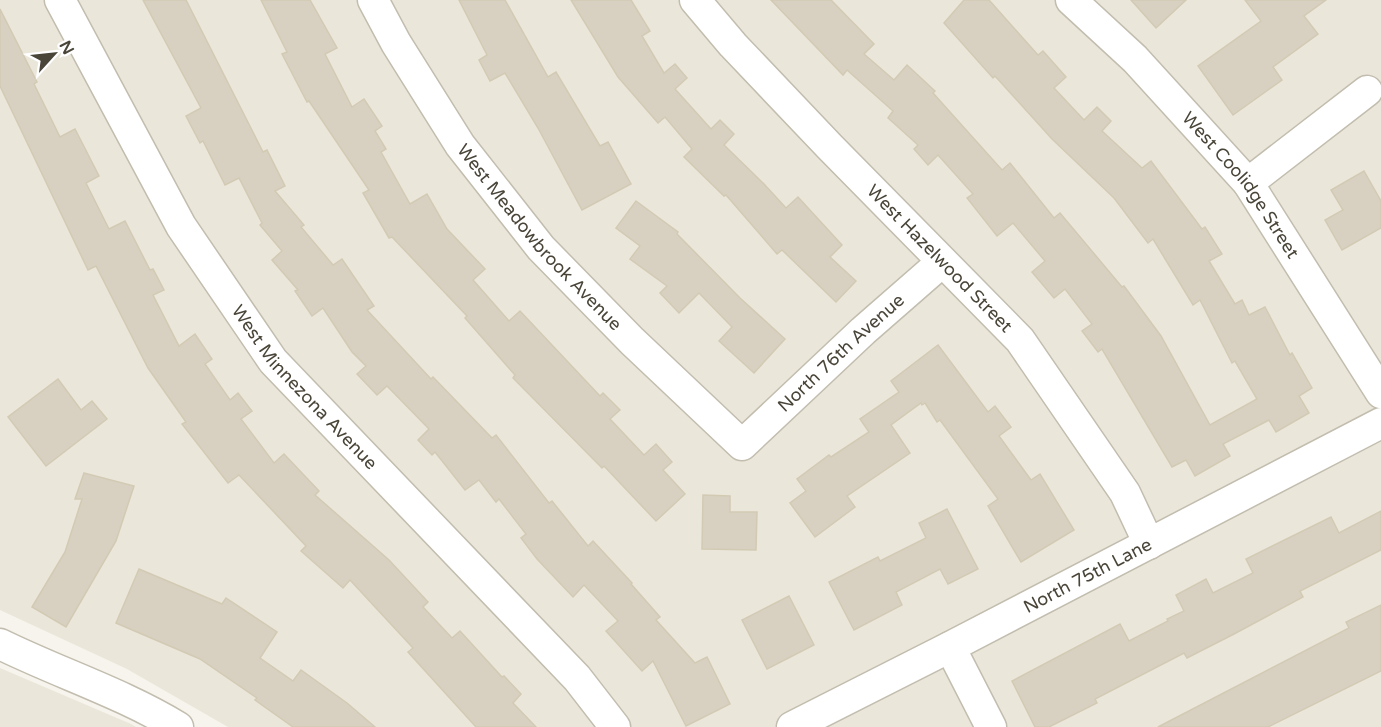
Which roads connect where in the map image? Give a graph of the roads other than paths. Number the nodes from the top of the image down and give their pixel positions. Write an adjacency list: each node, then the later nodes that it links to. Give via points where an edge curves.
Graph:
1 (60, 0): 15 (street, West Minnezona Avenue, via 182,226 273,361 577,678)
2 (373, 0): 10 (street, West Meadowbrook Avenue, via 460,145 541,248)
3 (695, 0): 7 (street, West Hazelwood Street, via 733,45)
4 (1071, 0): 6 (street, West Coolidge Street, via 1135,60)
5 (1367, 91): 6 (street)
6 (1248, 183): 8 (street, West Coolidge Street)
7 (942, 262): 10 (street, North 76th Avenue); 11 (street, West Hazelwood Street, via 1020,340 1125,493)
8 (1381, 393)
9 (1381, 423): 11 (street, North 75th Lane)
10 (742, 445)
11 (1149, 544): 13 (street, North 75th Lane)
12 (0, 644): 14 (street, via 150,710)
13 (950, 647): 16 (street, North 75th Lane); 17 (street)
14 (178, 727)
15 (615, 727)
16 (792, 727)
17 (991, 727)

